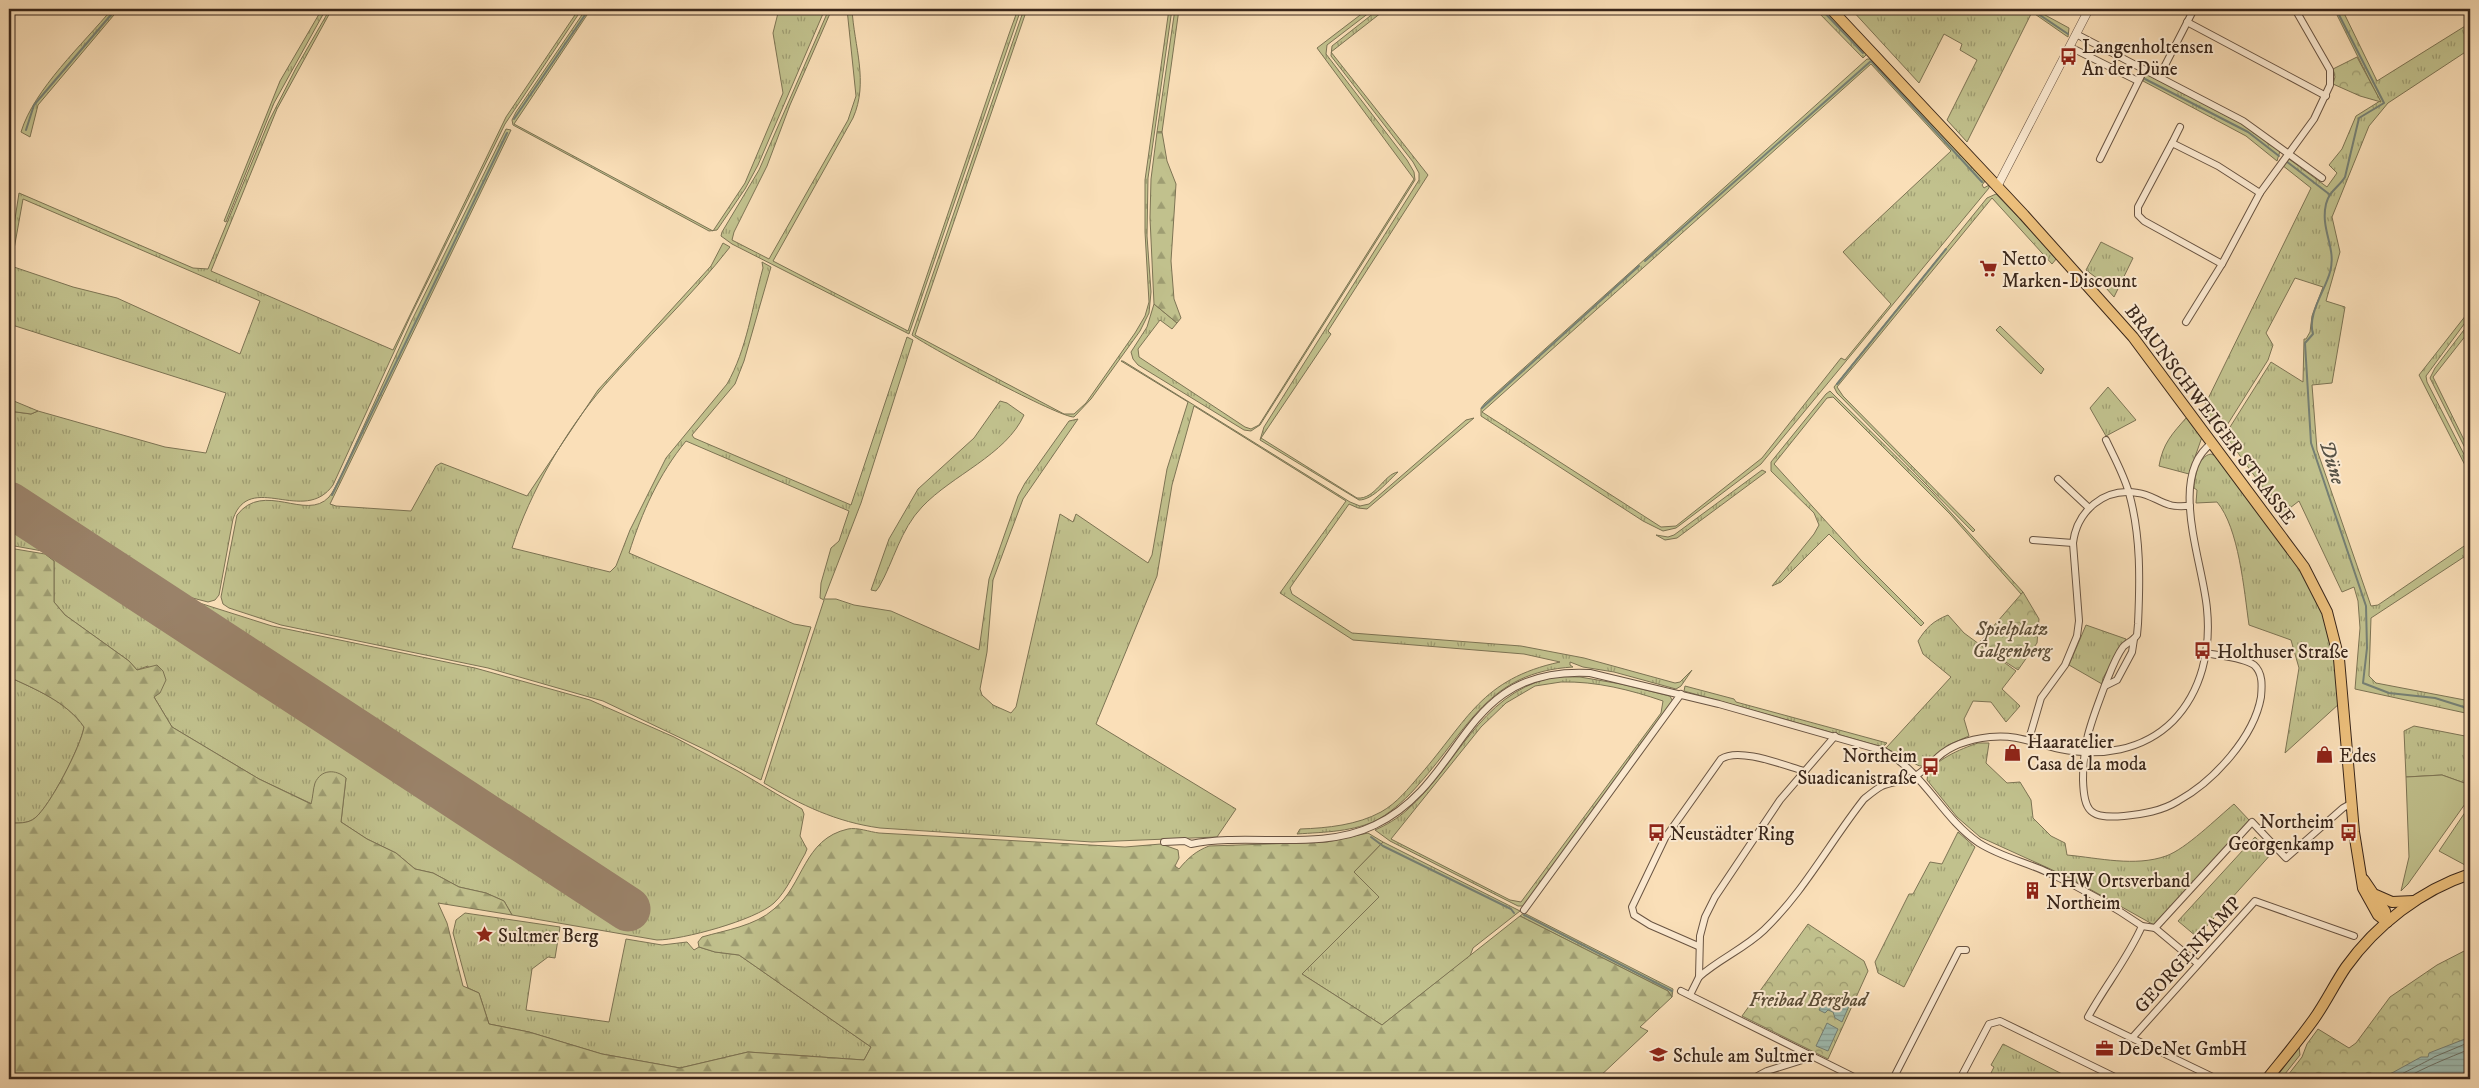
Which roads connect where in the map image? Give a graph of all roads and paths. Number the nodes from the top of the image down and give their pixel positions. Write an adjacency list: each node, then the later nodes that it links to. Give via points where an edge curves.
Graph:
1 (1831, 9): 17 (main road, BRAUNSCHWEIGER STRASSE)
2 (2089, 9): 6 (street)
3 (2194, 9): 5 (street)
4 (2295, 9): 11 (street, via 2330,70)
5 (2187, 22): 9 (street); 11 (street)
6 (2076, 34): 7 (street); 8 (street)
7 (2070, 47): 10 (street); 17 (street)
8 (2144, 70): 9 (street); 10 (street)
9 (2159, 77): 14 (street, via 2243,121)
10 (2138, 81): 15 (street)
11 (2326, 96): 14 (street, via 2314,119)
12 (2180, 127): 13 (street)
13 (2172, 143): 18 (street, via 2226,170); 19 (street, via 2138,207 2138,215)
14 (2288, 153): 16 (street); 18 (street)
15 (2100, 159)
16 (2322, 178)
17 (1997, 187): 22 (main road, BRAUNSCHWEIGER STRASSE, via 2133,336)
18 (2260, 192): 19 (street)
19 (2222, 264): 20 (street)
20 (2186, 322)
21 (2106, 440): 24 (street)
22 (2212, 443): 25 (street, via 2200,454 2192,472); 36 (main road, BRAUNSCHWEIGER STRASSE, via 2292,548 2322,600 2339,659)
23 (2058, 480): 26 (street)
24 (2129, 492): 25 (street, via 2172,506); 26 (street, via 2106,497); 33 (street, via 2138,548 2137,635 2124,647 2108,676 2091,719)
25 (2190, 506): 29 (street, via 2208,610)
26 (2088, 508): 28 (street, via 2078,523)
27 (2033, 540): 28 (street)
28 (2073, 543): 32 (street, via 2079,621 2076,636 2065,665 2041,698)
29 (2206, 653): 33 (street, via 2191,697 2180,714 2162,730 2129,748 2108,753); 33 (street, via 2252,664 2260,674 2262,689 2257,713 2245,738 2189,794 2154,811 2113,817 2096,815 2083,799)
30 (1681, 694): 31 (street); 37 (street, via 1590,673 1554,673 1528,679 1486,708 1419,792 1401,809 1376,825 1326,837 1191,844); 42 (street)
31 (1835, 736): 34 (street); 35 (street, via 1884,751)
32 (2029, 739): 33 (street, via 2058,749); 35 (street, via 2010,736 1969,741 1948,749)
33 (2084, 751)
34 (1804, 771): 47 (street, via 1780,800 1715,897 1705,917); 47 (street, via 1729,754 1721,759 1665,838 1632,906 1634,915)
35 (1917, 775): 44 (street, via 1959,826 1978,842 2049,873); 50 (street, via 1881,786 1864,799 1782,911 1748,944)
36 (2352, 803): 39 (main road, BRAUNSCHWEIGER STRASSE); 45 (street, via 2286,858 2252,822)
37 (1164, 842)
38 (2470, 874): 41 (main road, via 2440,885)
39 (2361, 877): 40 (main road); 43 (main road, BRAUNSCHWEIGER STRASSE, via 2366,895 2378,915)
40 (2374, 894): 41 (main road, via 2392,902); 43 (main road, via 2385,911)
41 (2415, 901): 43 (main road)
42 (1524, 910)
43 (2387, 922): 61 (main road, via 2352,960 2315,1018)
44 (2142, 926): 45 (street); 53 (street, via 2088,1017)
45 (2156, 928): 49 (street)
46 (2354, 936): 49 (street, GEORGENKAMP, via 2255,901)
47 (1698, 946): 50 (street)
48 (1966, 950): 57 (street, via 1959,950)
49 (2197, 963): 53 (street, GEORGENKAMP)
50 (1699, 977): 52 (street)
51 (1680, 991): 52 (street)
52 (1690, 995): 54 (street)
53 (2132, 1038): 60 (street)
54 (1812, 1057): 55 (street); 56 (street)
55 (1752, 1079)
56 (1858, 1079)
57 (1893, 1079)
58 (1960, 1079): 59 (street, via 1989,1024 2000,1021)
59 (2119, 1079)
60 (2217, 1079)
61 (2267, 1079)

